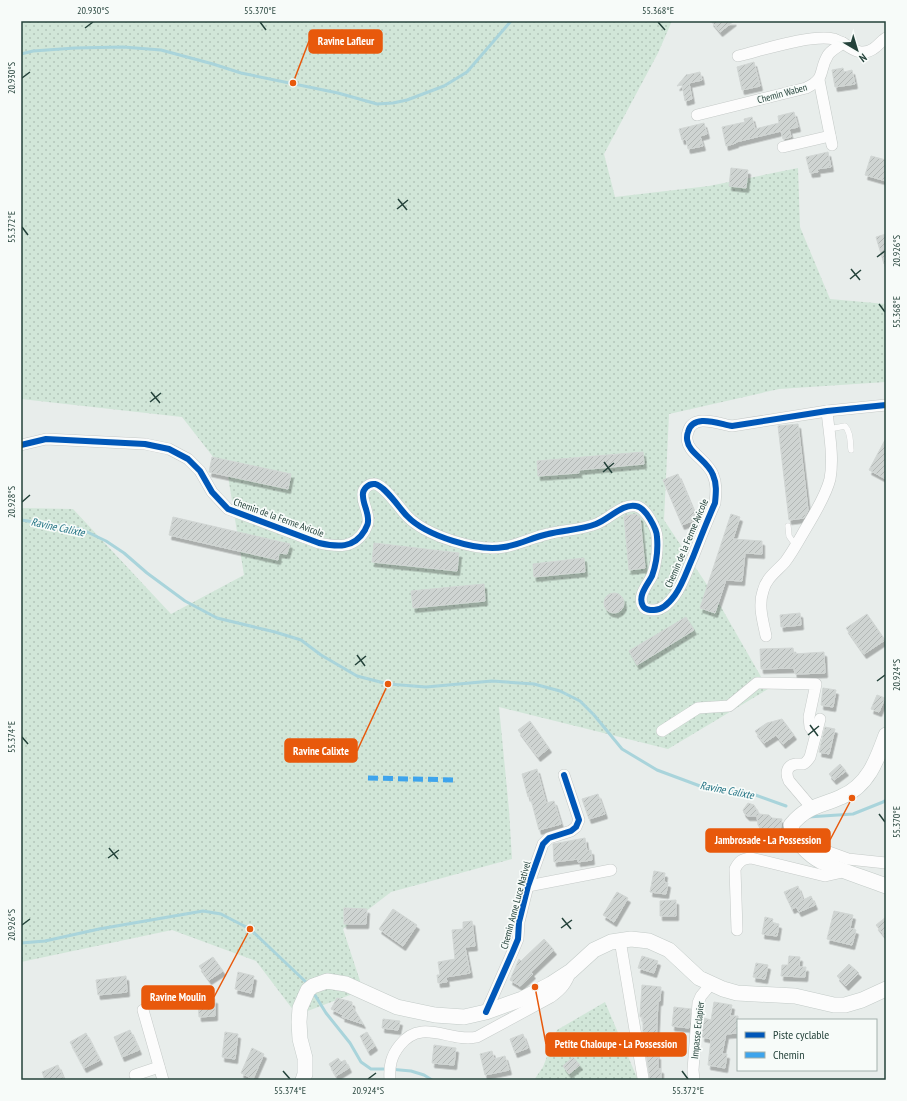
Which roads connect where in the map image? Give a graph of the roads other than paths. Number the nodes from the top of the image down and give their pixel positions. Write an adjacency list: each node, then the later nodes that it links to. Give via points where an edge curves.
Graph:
1 (886, 38): 2 (street, via 866,53 854,51)
2 (843, 44): 3 (street, via 836,39 809,39); 4 (street, Chemin Waben, via 829,54)
3 (738, 56)
4 (819, 80): 5 (street, Chemin Waben, via 806,88); 6 (street, via 831,140)
5 (698, 114)
6 (783, 147)
7 (886, 405): 8 (street, Chemin de la Ferme Avicole)
8 (827, 412): 9 (street); 10 (street, Chemin de la Ferme Avicole, via 732,426 704,421 689,427 687,442 690,449 714,475 715,502 682,583 674,597 664,607 656,610 644,608 641,597 652,574 657,536 648,515 634,505 628,505 595,524 546,534 504,548 474,547 421,527 408,518 376,484 365,488 362,495 369,524 362,535 346,546 333,546 228,509 212,492 200,471 188,459 169,448 145,444 46,439)
9 (829, 429): 11 (lane, via 845,426 849,432); 13 (street, via 832,466 830,479)
10 (21, 445)
11 (851, 450)
12 (788, 526): 13 (lane, via 789,536)
13 (796, 546): 14 (street, via 768,579 762,592 761,612)
14 (766, 636)
15 (820, 719): 17 (street)
16 (662, 731): 17 (street, via 698,708 729,706 757,683 816,684 809,718 810,727)
17 (816, 735): 20 (street, via 810,758 803,764 790,766 786,776)
18 (886, 735): 20 (main road, via 877,762 857,788 842,797)
19 (564, 775): 25 (street, Chemin Anne Luce Nativel, via 579,820 571,831 546,840)
20 (811, 807): 21 (main road, via 791,825)
21 (796, 840): 22 (street, via 848,859); 24 (main road, via 820,861)
22 (886, 863)
23 (611, 870): 25 (street, Chemin Anne Luce Nativel)
24 (847, 871): 26 (main road); 27 (street, via 826,876 751,858 738,862 735,869)
25 (528, 886): 33 (street, Chemin Anne Luce Nativel, via 519,922 518,939)
26 (886, 886)
27 (737, 930)
28 (620, 940): 29 (main road, via 594,950); 30 (main road, via 649,941 669,950 699,978); 36 (street)
29 (571, 971): 33 (main road, via 522,999); 39 (street, via 561,990 477,1037 460,1038 428,1031 409,1036 392,1058 389,1066)
30 (711, 984): 31 (main road, via 737,993 796,996 834,1005 862,1000); 40 (street, Impasse Eclapier, via 698,1003)
31 (886, 989)
32 (143, 1010): 34 (street)
33 (486, 1012): 38 (main road, via 457,1018 435,1015 398,1007 346,984 327,981 319,983 312,986 300,1008 300,1039 305,1058)
34 (159, 1067): 35 (street); 37 (street)
35 (135, 1075)
36 (643, 1078)
37 (163, 1080)
38 (303, 1080)
39 (390, 1080)
40 (694, 1080)

